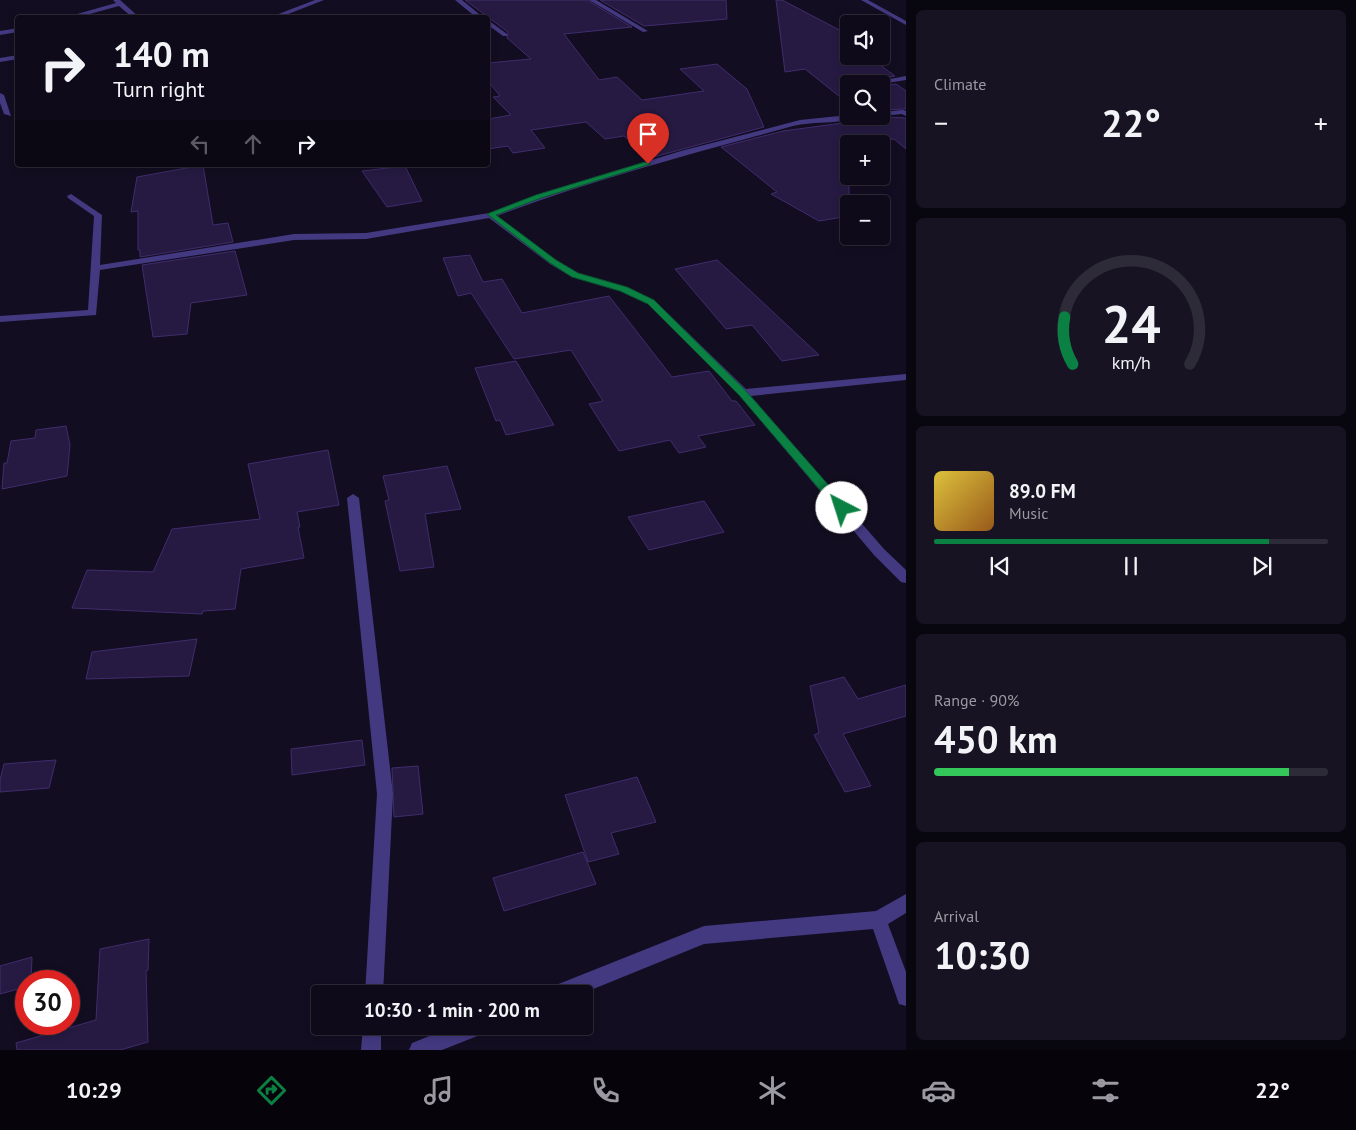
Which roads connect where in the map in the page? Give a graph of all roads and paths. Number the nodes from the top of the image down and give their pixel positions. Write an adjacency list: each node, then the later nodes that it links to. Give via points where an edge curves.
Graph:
1 (320, 0): 8 (street)
2 (458, 0): 9 (street)
3 (592, 0): 13 (street)
4 (864, 0): 10 (street)
5 (118, 2): 6 (street); 7 (street)
6 (76, 15)
7 (134, 15)
8 (279, 15)
9 (477, 15)
10 (906, 23)
11 (490, 24): 15 (street)
12 (15, 30): 14 (street)
13 (645, 31)
14 (0, 33)
15 (505, 35)
16 (15, 58): 17 (street)
17 (0, 60)
18 (906, 78): 19 (street)
19 (890, 80)
20 (0, 95): 23 (street)
21 (15, 111): 23 (street)
22 (890, 113): 24 (street)
23 (8, 114): 25 (street)
24 (906, 114)
25 (0, 118)
26 (840, 118): 28 (street, via 800,122 694,150)
27 (71, 196): 29 (street, via 98,215)
28 (491, 214): 29 (street, via 366,236 294,237); 32 (street, via 575,275 624,289 651,302)
29 (96, 268): 30 (street, via 93,313)
30 (0, 319)
31 (906, 377): 32 (street)
32 (743, 393): 34 (street, via 879,552)
33 (353, 498): 37 (street, via 385,794)
34 (906, 578)
35 (906, 903): 36 (street)
36 (878, 920): 38 (street, via 704,935); 39 (street)
37 (374, 985)
38 (580, 985)
39 (906, 997)
40 (372, 1035): 42 (street)
41 (456, 1035): 43 (street)
42 (371, 1050)
43 (419, 1050)

